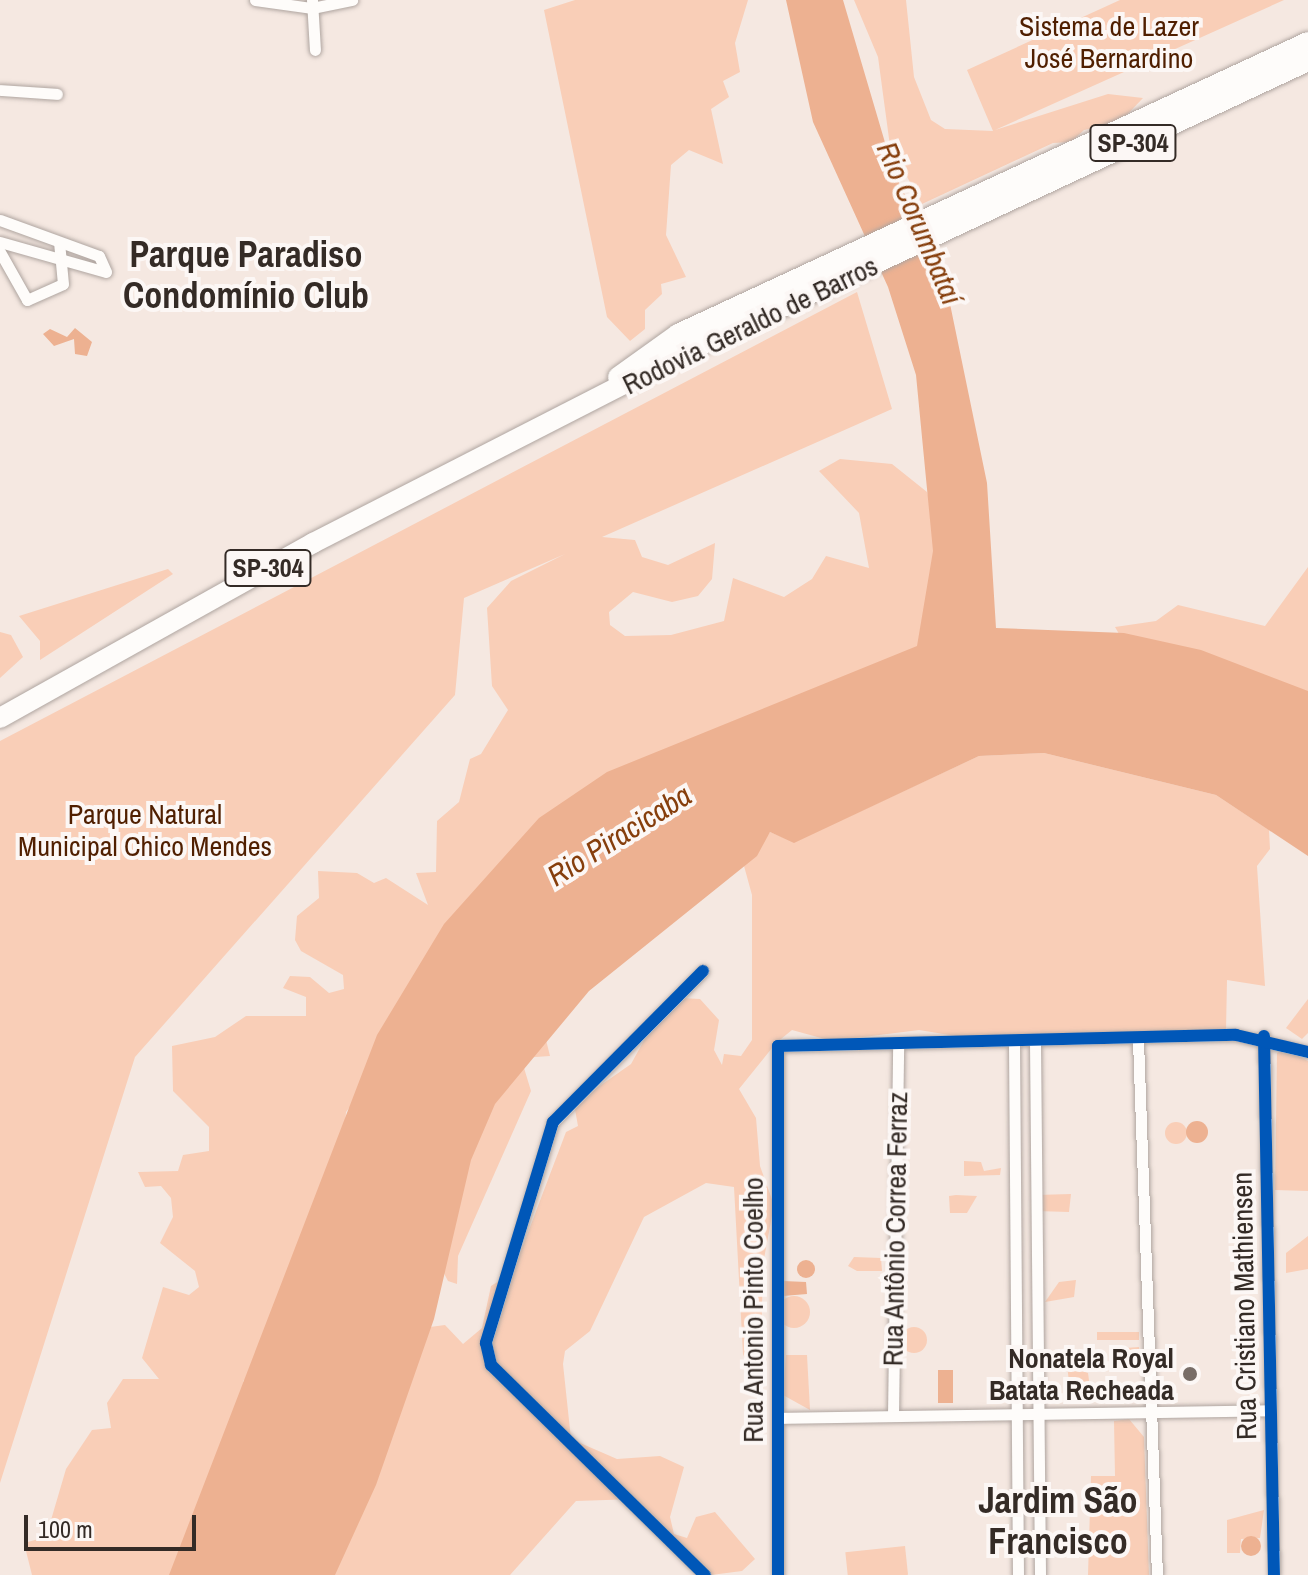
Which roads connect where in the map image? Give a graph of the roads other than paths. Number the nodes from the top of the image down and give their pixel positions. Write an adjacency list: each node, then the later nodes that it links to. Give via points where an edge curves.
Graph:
1 (255, 0): 3 (street)
2 (352, 0): 3 (street)
3 (312, 4): 5 (street)
4 (1308, 42): 9 (highway, Rodovia Geraldo de Barros / SP-304)
5 (315, 50)
6 (1308, 61): 9 (highway, Rodovia Geraldo de Barros / SP-304)
7 (0, 90): 8 (street)
8 (57, 94)
9 (955, 215): 15 (highway, Rodovia Geraldo de Barros / SP-304, via 855,262 543,431 313,543)
10 (0, 220): 12 (street)
11 (0, 242): 14 (street)
12 (59, 242): 14 (street); 14 (street, via 99,256 106,272)
13 (0, 252): 14 (street, via 27,300 63,284)
14 (66, 262)
15 (0, 718)
16 (703, 971): 29 (street, via 553,1122 486,1343 491,1365)
17 (1264, 1036): 18 (street); 22 (street); 23 (street, Rua Cristiano Mathiensen)
18 (1138, 1040): 19 (street); 24 (street)
19 (1035, 1042): 21 (street); 25 (street)
20 (898, 1043): 21 (street); 27 (street, Rua Antônio Correa Ferraz); 28 (street, Rua Antonio Pinto Coelho, via 778,1046)
21 (1014, 1043): 26 (street)
22 (1308, 1052)
23 (1267, 1410): 24 (street); 34 (street, Rua Cristiano Mathiensen)
24 (1153, 1412): 25 (street); 33 (street)
25 (1038, 1413): 26 (street); 32 (street)
26 (1017, 1414): 27 (street); 31 (street)
27 (893, 1416): 28 (street)
28 (778, 1418): 30 (street, Rua Antonio Pinto Coelho)
29 (705, 1575)
30 (778, 1575)
31 (1018, 1575)
32 (1040, 1575)
33 (1157, 1575)
34 (1274, 1575)

